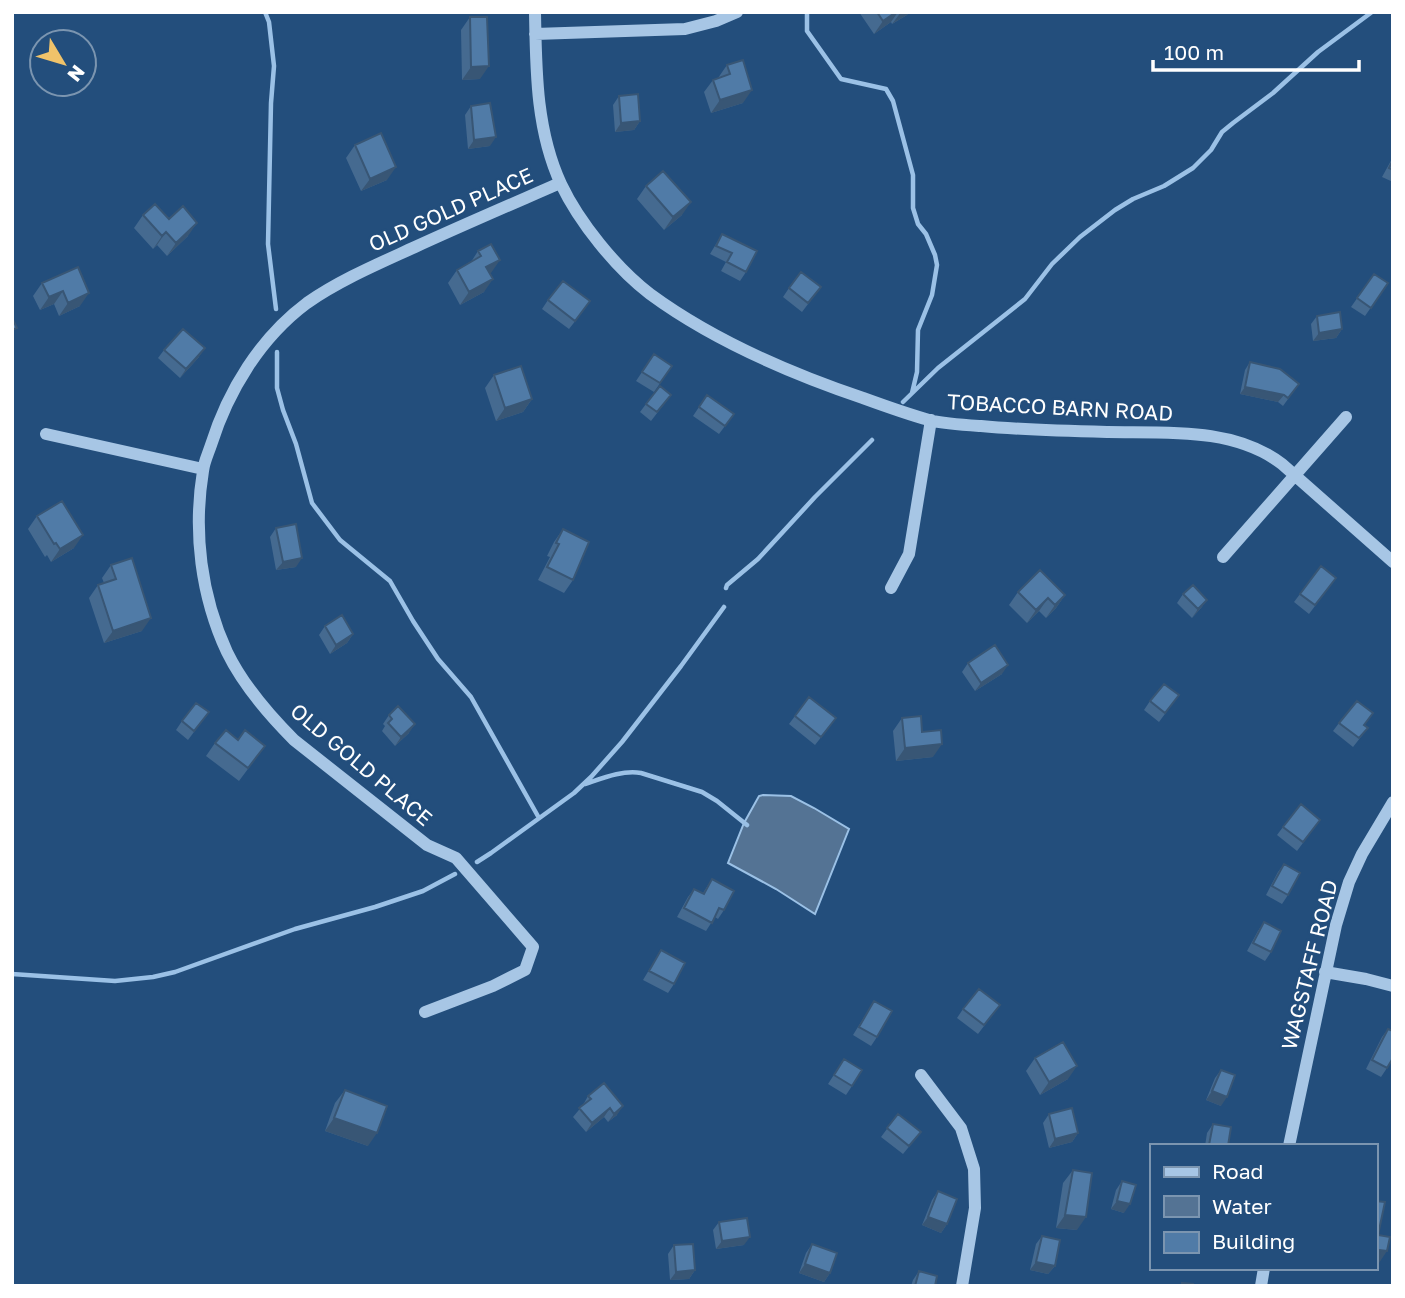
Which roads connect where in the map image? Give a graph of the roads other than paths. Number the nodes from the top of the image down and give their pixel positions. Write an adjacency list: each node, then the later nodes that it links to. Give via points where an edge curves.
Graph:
1 (535, 12): 3 (street, TOBACCO BARN ROAD)
2 (737, 12): 3 (street, via 685,29)
3 (535, 34): 4 (street, TOBACCO BARN ROAD, via 540,110)
4 (560, 183): 6 (street, TOBACCO BARN ROAD, via 607,254 649,293 699,326 833,388); 8 (street, OLD GOLD PLACE, via 368,268 306,304 259,350 243,374 229,398)
5 (1346, 417): 9 (street)
6 (931, 420): 9 (street, TOBACCO BARN ROAD, via 1212,437 1269,454); 12 (street, via 909,554)
7 (46, 434): 8 (street)
8 (203, 469): 16 (street, OLD GOLD PLACE, via 199,530 203,575 219,631 245,681 294,740 427,845 456,858 533,947 525,970)
9 (1294, 475): 10 (street); 11 (street, TOBACCO BARN ROAD)
10 (1223, 557)
11 (1393, 562)
12 (891, 588)
13 (1393, 803): 14 (street, WAGSTAFF ROAD, via 1349,882)
14 (1325, 972): 15 (street); 18 (street, WAGSTAFF ROAD)
15 (1393, 986)
16 (425, 1012)
17 (921, 1075): 19 (street, via 961,1128 974,1169 975,1208)
18 (1289, 1144)
19 (962, 1286)

